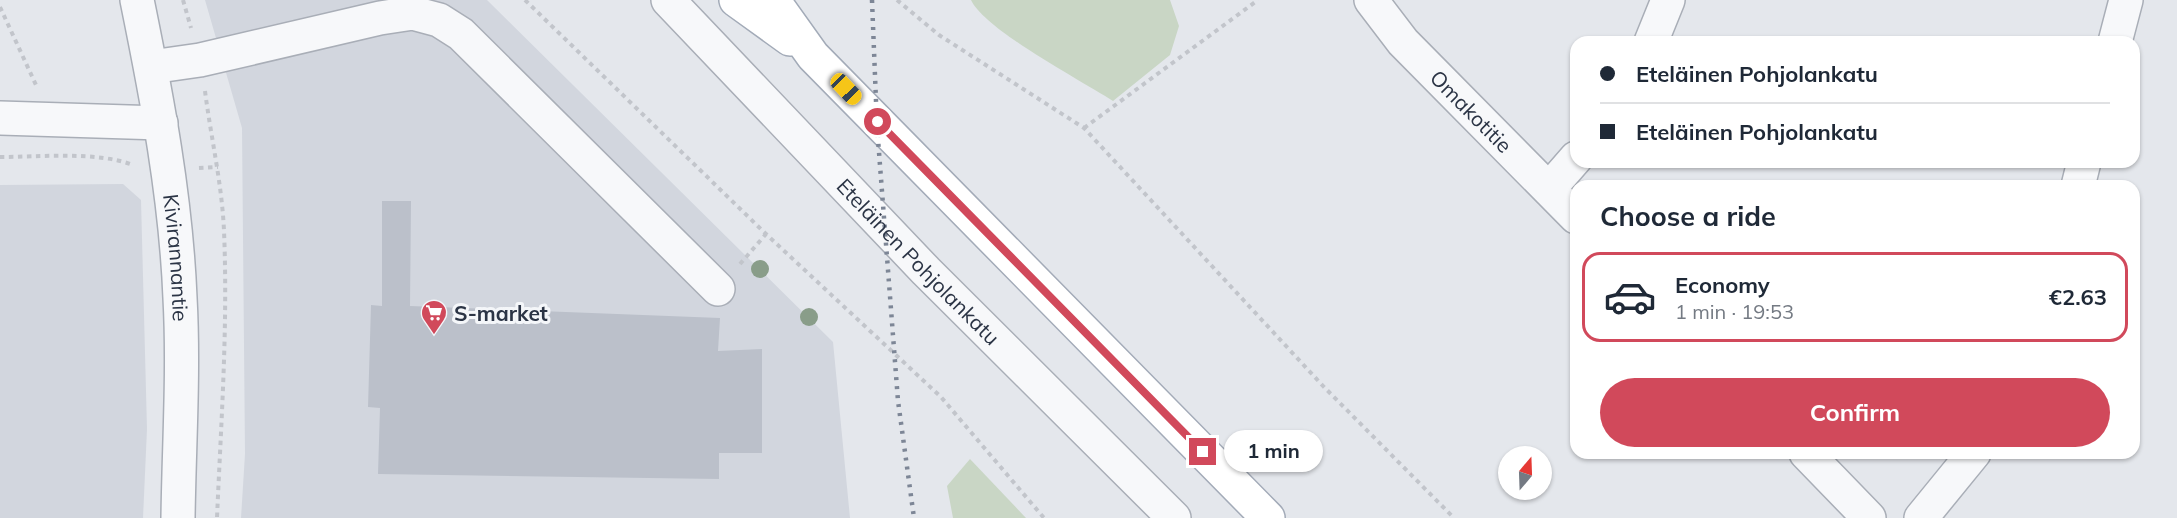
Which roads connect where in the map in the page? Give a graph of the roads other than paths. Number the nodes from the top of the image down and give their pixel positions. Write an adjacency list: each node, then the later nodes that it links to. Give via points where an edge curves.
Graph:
1 (136, 0): 11 (street, Kivirannantie)
2 (668, 0): 21 (street, Eteläinen Pohjolankatu, via 926,271)
3 (736, 0): 10 (main road)
4 (773, 0): 10 (main road)
5 (1371, 0): 15 (street, Omakotitie, via 1403,42)
6 (1668, 0): 8 (street)
7 (2126, 0): 9 (street)
8 (1653, 36)
9 (2117, 36)
10 (813, 56): 22 (main road)
11 (151, 67): 13 (street, Kivirannantie); 17 (street, via 200,60 380,18 413,13 440,20 461,34)
12 (0, 118): 13 (street)
13 (161, 123): 20 (street, Kivirannantie, via 181,300)
14 (1570, 165): 15 (street)
15 (1549, 189): 16 (street, Omakotitie)
16 (1570, 210)
17 (718, 289)
18 (1812, 459): 23 (street)
19 (1969, 459): 24 (street)
20 (178, 518)
21 (1174, 518)
22 (1268, 518)
23 (1869, 518)
24 (1921, 518)

